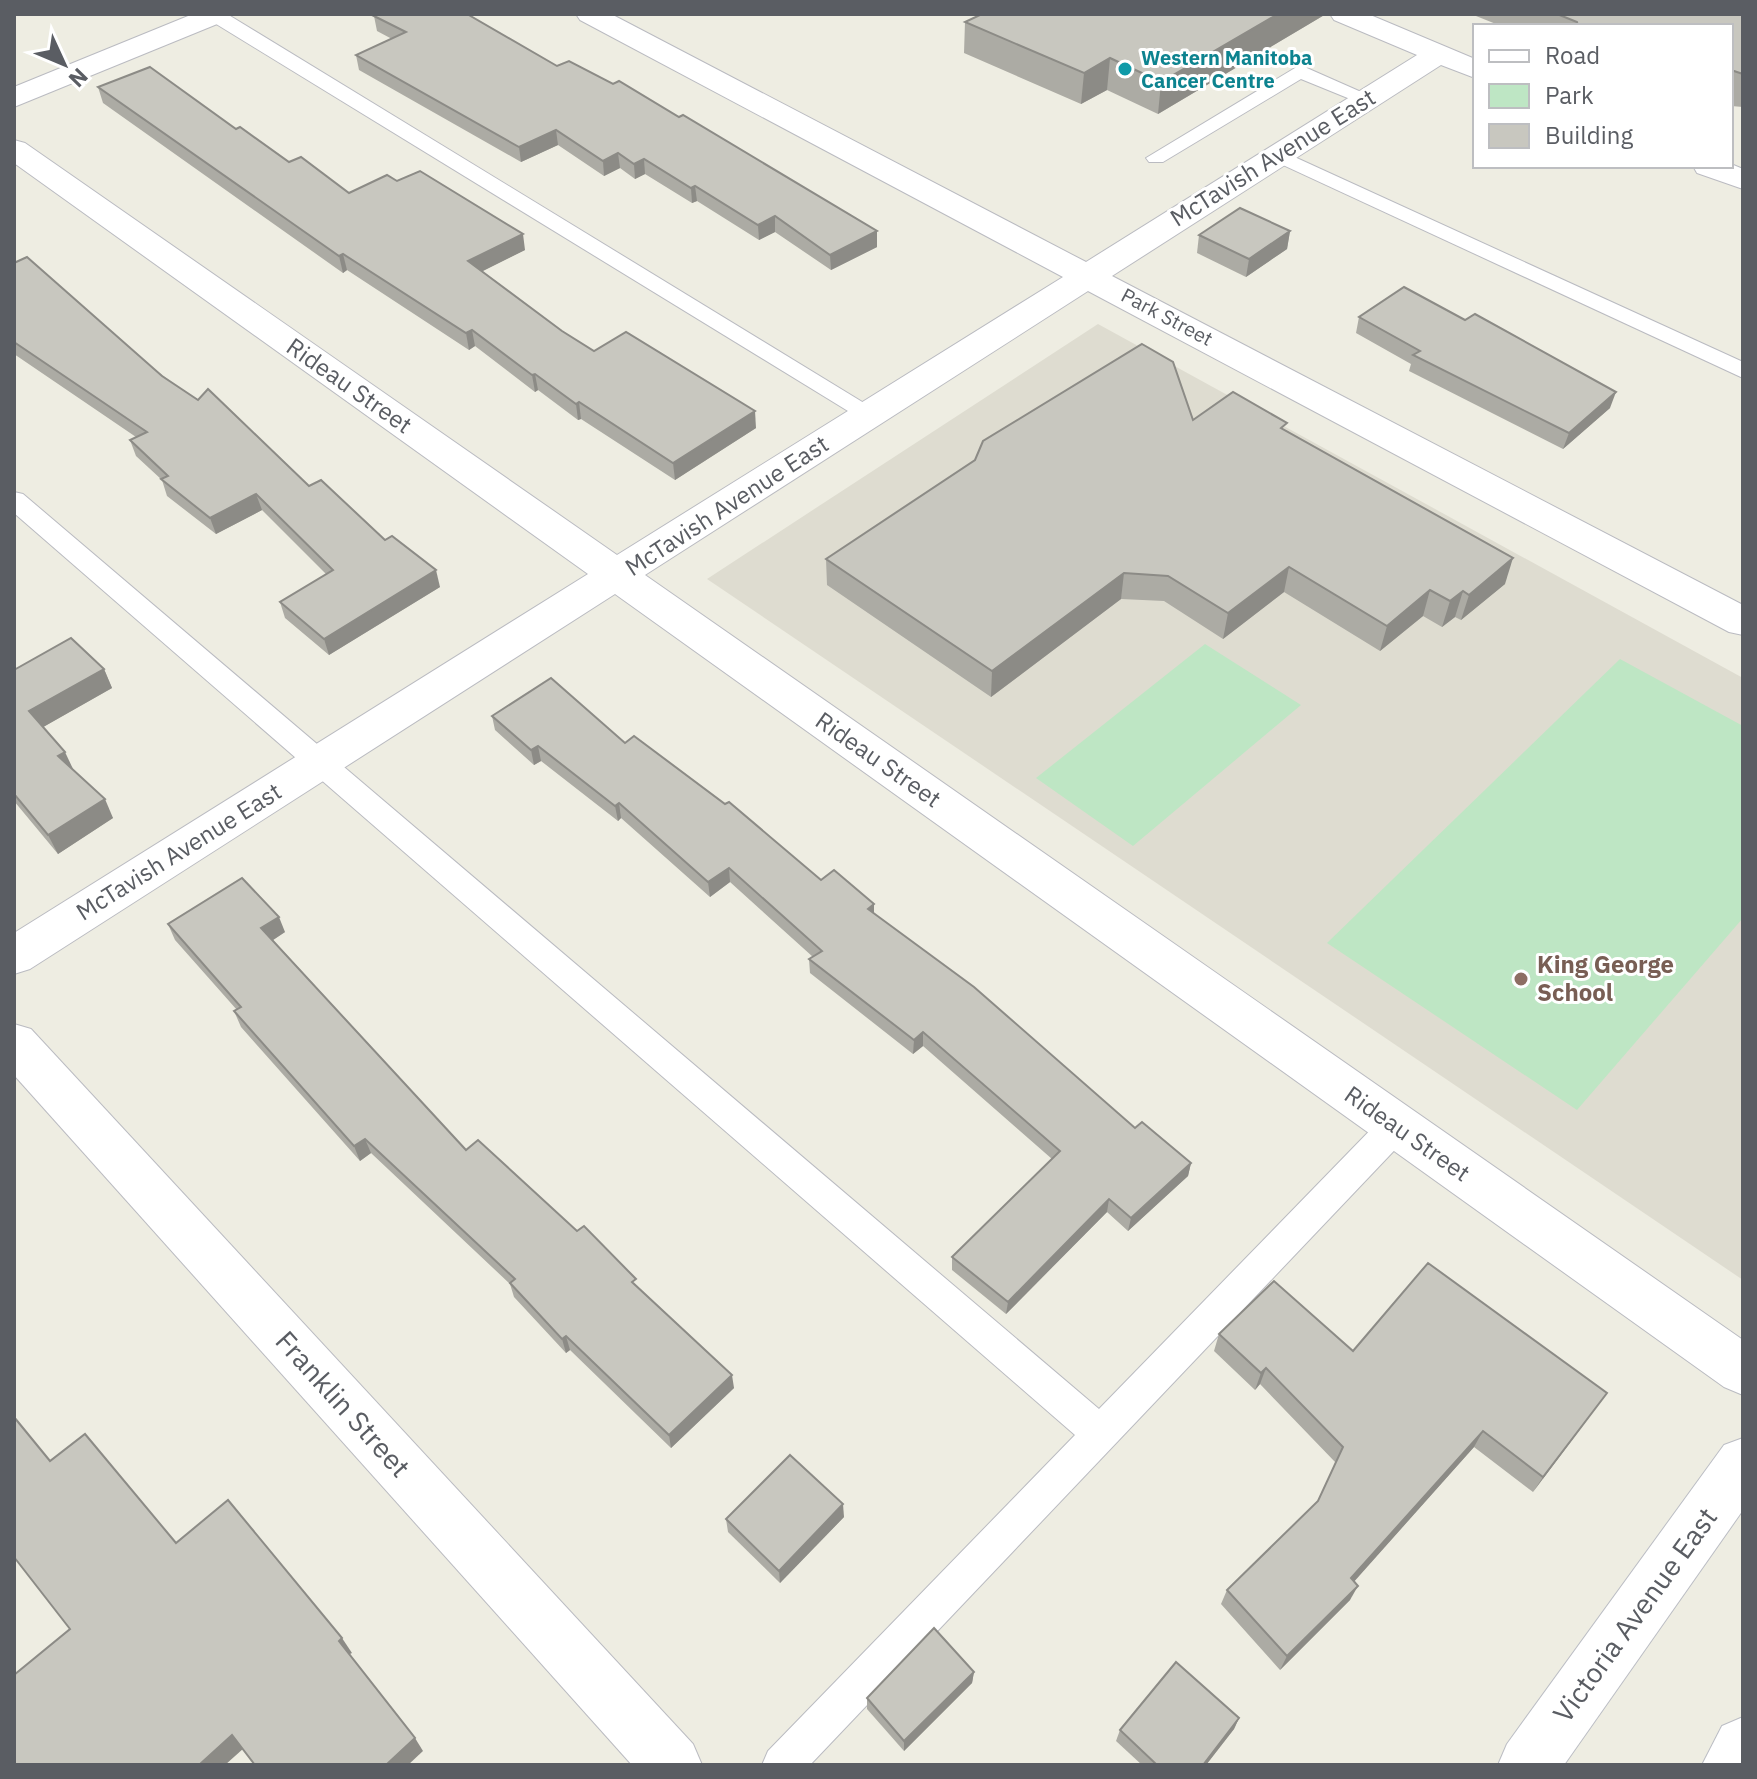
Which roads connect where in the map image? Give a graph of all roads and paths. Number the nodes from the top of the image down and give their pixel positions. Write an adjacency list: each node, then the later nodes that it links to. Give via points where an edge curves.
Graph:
1 (216, 14): 6 (street); 15 (lane)
2 (590, 14): 13 (street, Park Street)
3 (1344, 14): 4 (street)
4 (1438, 54): 5 (street); 7 (street, McTavish Avenue East)
5 (1473, 68)
6 (14, 98)
7 (1367, 99): 9 (street, McTavish Avenue East); 10 (lane, via 1300,71)
8 (14, 149): 17 (street, Rideau Street)
9 (1277, 155): 13 (street, McTavish Avenue East); 14 (lane)
10 (1156, 158)
11 (1713, 168): 12 (street)
12 (1743, 180)
13 (1087, 275): 15 (street, McTavish Avenue East); 18 (street, Park Street)
14 (1743, 371)
15 (870, 414): 17 (street, McTavish Avenue East)
16 (14, 500): 19 (lane)
17 (618, 576): 19 (street, McTavish Avenue East); 22 (street, Rideau Street)
18 (1743, 622)
19 (320, 763): 20 (street, McTavish Avenue East); 24 (lane)
20 (14, 956)
21 (14, 1043): 27 (street, Franklin Street)
22 (1396, 1126): 23 (street, Rideau Street); 24 (lane)
23 (1743, 1370)
24 (1100, 1433): 28 (lane)
25 (1743, 1464): 29 (street, Victoria Avenue East)
26 (1743, 1747): 30 (street)
27 (672, 1765)
28 (782, 1765)
29 (1528, 1765)
30 (1732, 1765)

